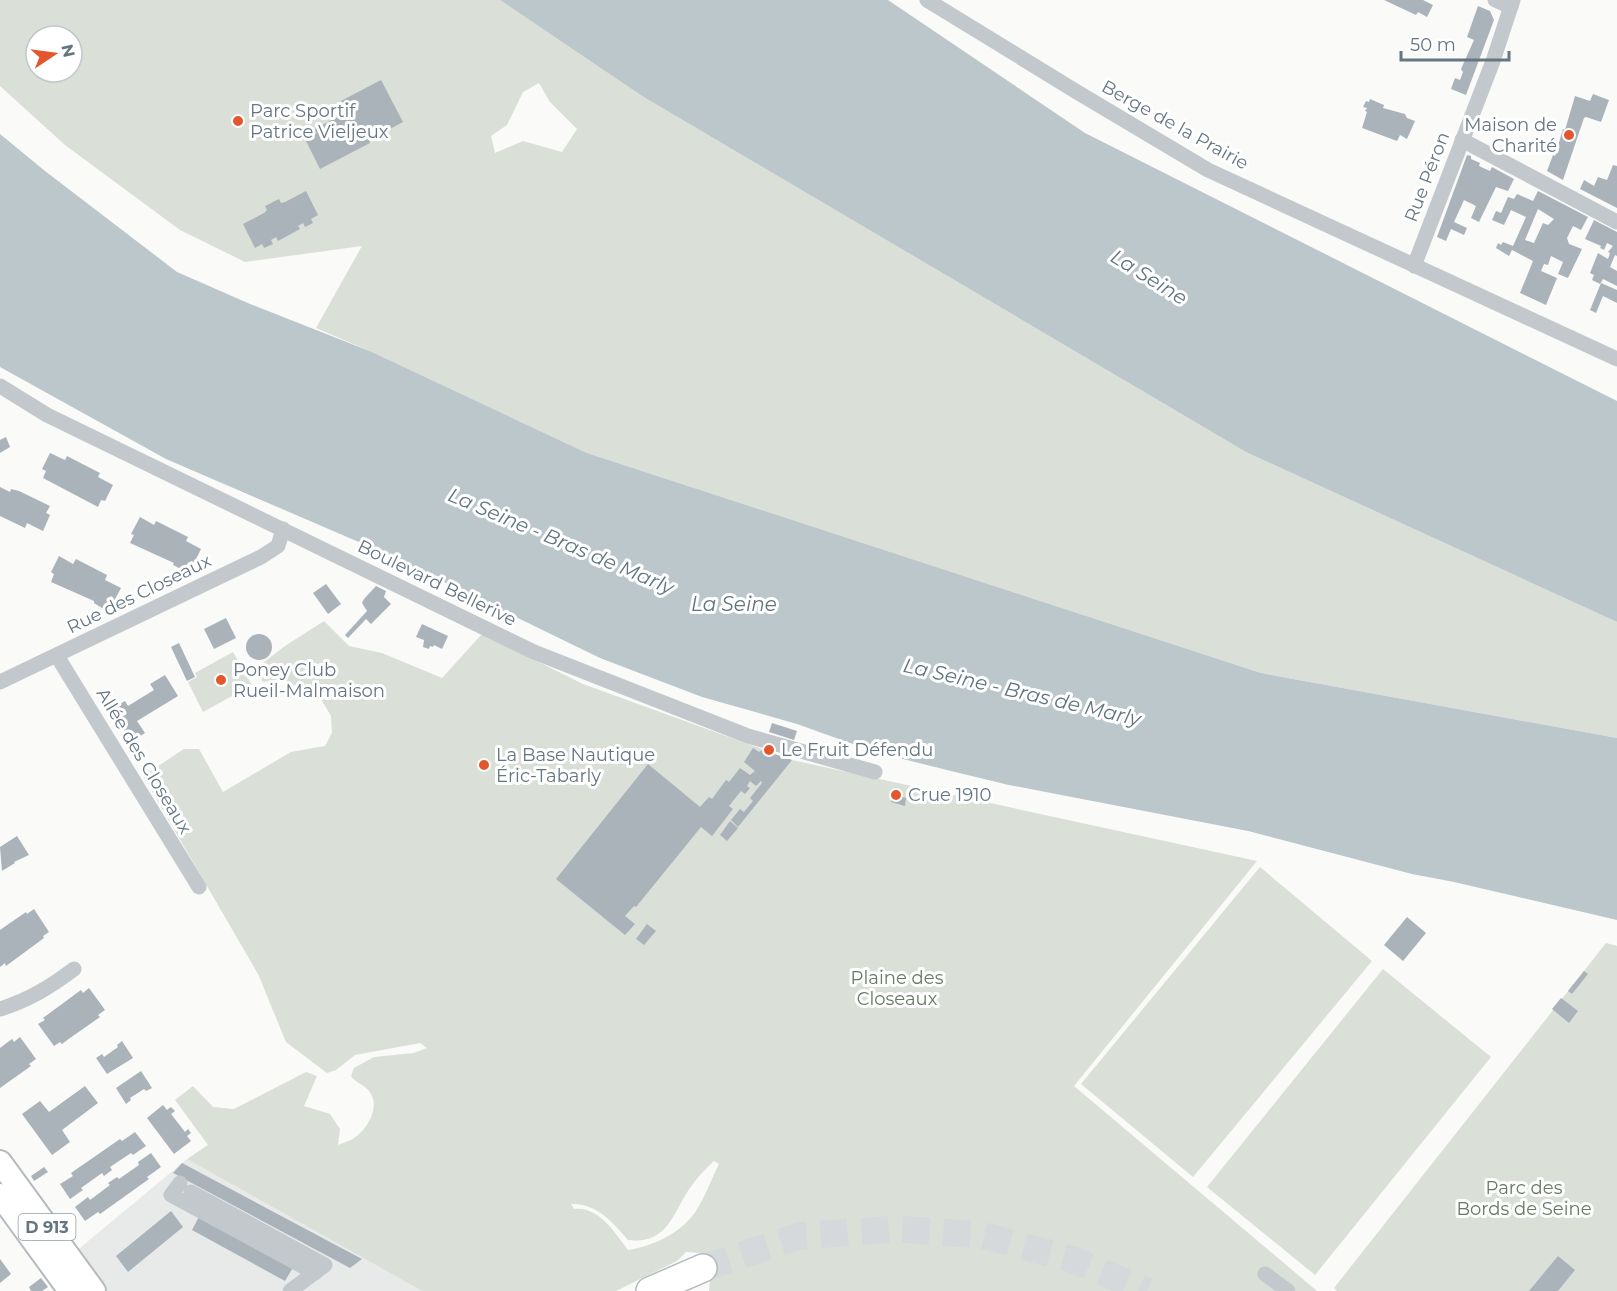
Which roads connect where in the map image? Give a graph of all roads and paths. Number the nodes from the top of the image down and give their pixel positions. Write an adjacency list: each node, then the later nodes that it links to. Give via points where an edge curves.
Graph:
1 (927, 0): 6 (street, Berge de la Prairie, via 1208,170)
2 (1495, 0): 3 (street)
3 (1512, 4): 4 (street, Rue Péron)
4 (1462, 140): 5 (street); 6 (street, Rue Péron)
5 (1617, 222)
6 (1414, 266): 7 (street, Berge de la Prairie)
7 (1617, 359)
8 (0, 386): 9 (street, Boulevard Bellerive, via 48,415)
9 (283, 529): 10 (street, Rue des Closeaux, via 278,546 261,557); 12 (street, Boulevard Bellerive, via 534,652 748,736)
10 (57, 656): 11 (street, Rue des Closeaux); 13 (street, Allée des Closeaux)
11 (0, 682)
12 (875, 772)
13 (199, 887)
14 (74, 969): 15 (street, via 34,996)
15 (0, 1009)
16 (0, 1162): 22 (main road, D 913)
17 (186, 1188): 23 (street, via 326,1265)
18 (0, 1195): 21 (main road, D 913)
19 (704, 1269): 24 (highway)
20 (1265, 1274): 25 (street)
21 (70, 1291)
22 (94, 1291)
23 (290, 1291)
24 (650, 1291)
25 (1288, 1291)

